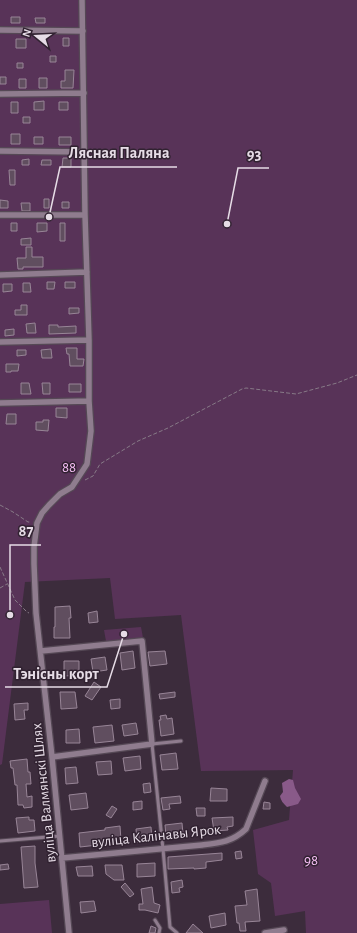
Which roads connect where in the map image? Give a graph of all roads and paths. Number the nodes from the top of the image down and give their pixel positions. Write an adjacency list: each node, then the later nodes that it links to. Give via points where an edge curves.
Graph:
1 (82, 0): 3 (street)
2 (0, 30): 3 (street)
3 (83, 31): 4 (street)
4 (84, 93): 5 (street); 7 (street)
5 (0, 94)
6 (0, 151): 7 (street)
7 (85, 152): 8 (street)
8 (86, 214): 9 (street); 10 (street)
9 (0, 215)
10 (87, 272): 11 (street); 12 (street)
11 (0, 275)
12 (89, 340): 13 (street); 15 (street)
13 (0, 342)
14 (357, 375): 17 (path, via 296,394 246,388 168,428 138,440 100,464 93,476)
15 (89, 401): 16 (street); 19 (street, via 91,431 87,464 72,488 60,494 49,505)
16 (0, 403)
17 (84, 480)
18 (0, 505): 19 (path, via 28,522)
19 (38, 523): 23 (street, вуліца Валмянскі Шлях, via 34,547)
20 (0, 567): 21 (path)
21 (7, 583): 22 (path); 23 (path, via 15,600 27,612)
22 (0, 588)
23 (36, 613): 24 (street, вуліца Валмянскі Шлях)
24 (41, 651): 26 (street, via 142,641); 27 (street, вуліца Валмянскі Шлях)
25 (181, 741): 26 (lane)
26 (152, 744): 27 (street); 31 (lane)
27 (52, 757): 29 (street, вуліца Валмянскі Шлях)
28 (264, 781): 31 (street, вуліца Калінавы Ярок, via 246,829 240,834 220,843)
29 (60, 836): 30 (lane); 32 (street, вуліца Валмянскі Шлях)
30 (0, 841)
31 (163, 849): 32 (street, вуліца Калінавы Ярок); 37 (lane, via 170,927)
32 (62, 858): 35 (street, вуліца Валмянскі Шлях)
33 (155, 920): 36 (lane, via 160,928)
34 (284, 930): 38 (street)
35 (69, 933)
36 (159, 933)
37 (177, 933)
38 (265, 933)

